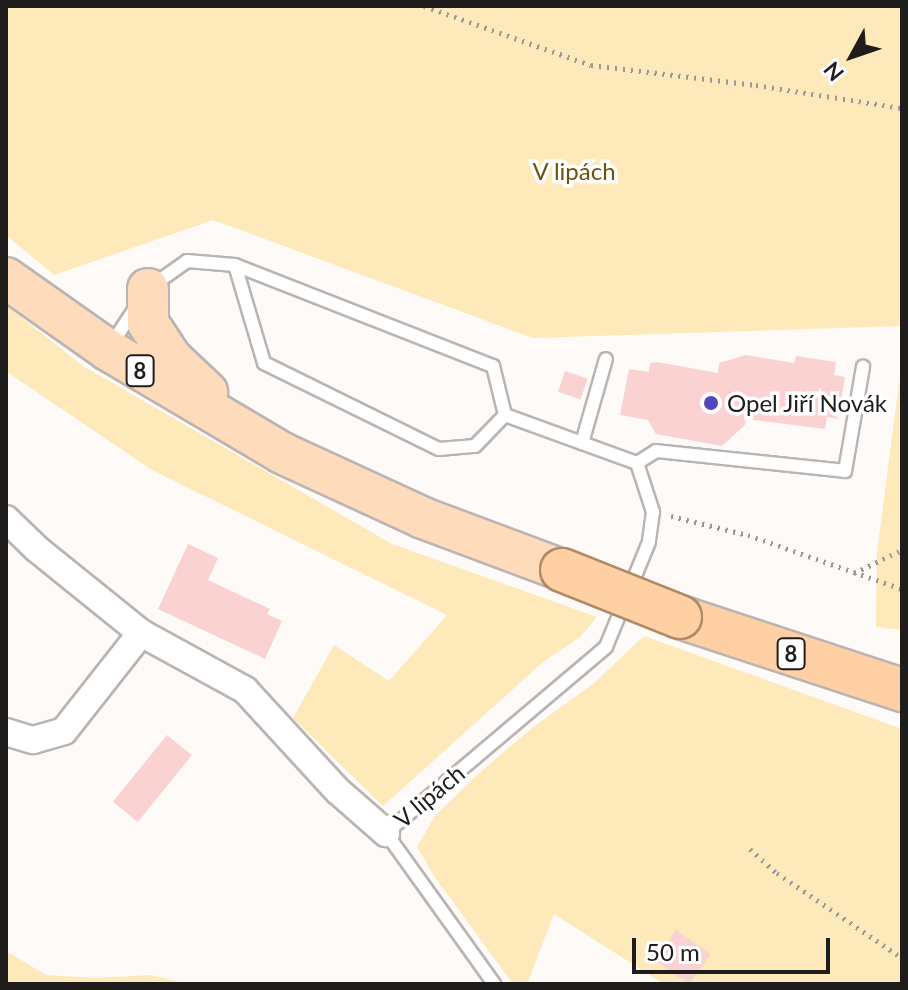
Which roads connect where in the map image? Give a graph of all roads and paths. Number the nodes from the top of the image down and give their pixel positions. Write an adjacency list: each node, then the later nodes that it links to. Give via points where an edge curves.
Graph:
1 (424, 6): 2 (path, via 591,65)
2 (902, 108)
3 (235, 265): 5 (lane, via 187,261); 9 (lane, via 493,366); 9 (lane, via 264,363 439,449 475,446)
4 (6, 278): 6 (main road, 8)
5 (148, 289): 6 (lane); 11 (main road, via 148,323 171,358)
6 (108, 350): 11 (main road, 8)
7 (606, 359): 10 (lane)
8 (863, 367): 12 (lane, via 845,471 656,451)
9 (505, 415): 10 (lane)
10 (582, 443): 12 (lane)
11 (282, 453): 16 (main road, 8, via 423,518)
12 (637, 463): 13 (lane)
13 (653, 512): 17 (path, via 748,535); 24 (lane, V lipách, via 649,542 606,647)
14 (6, 519): 20 (street, V lipách)
15 (902, 550): 17 (path)
16 (562, 570): 19 (highway, 8, bridge)
17 (854, 573): 18 (path)
18 (902, 589)
19 (682, 609): 21 (highway); 22 (highway, 8)
20 (141, 633): 23 (street, via 64,731 33,740); 24 (street, V lipách, via 245,690 338,791)
21 (902, 658)
22 (902, 690)
23 (6, 732)
24 (386, 833): 27 (lane, V lipách)
25 (750, 849): 26 (path)
26 (902, 958)
27 (494, 984)

